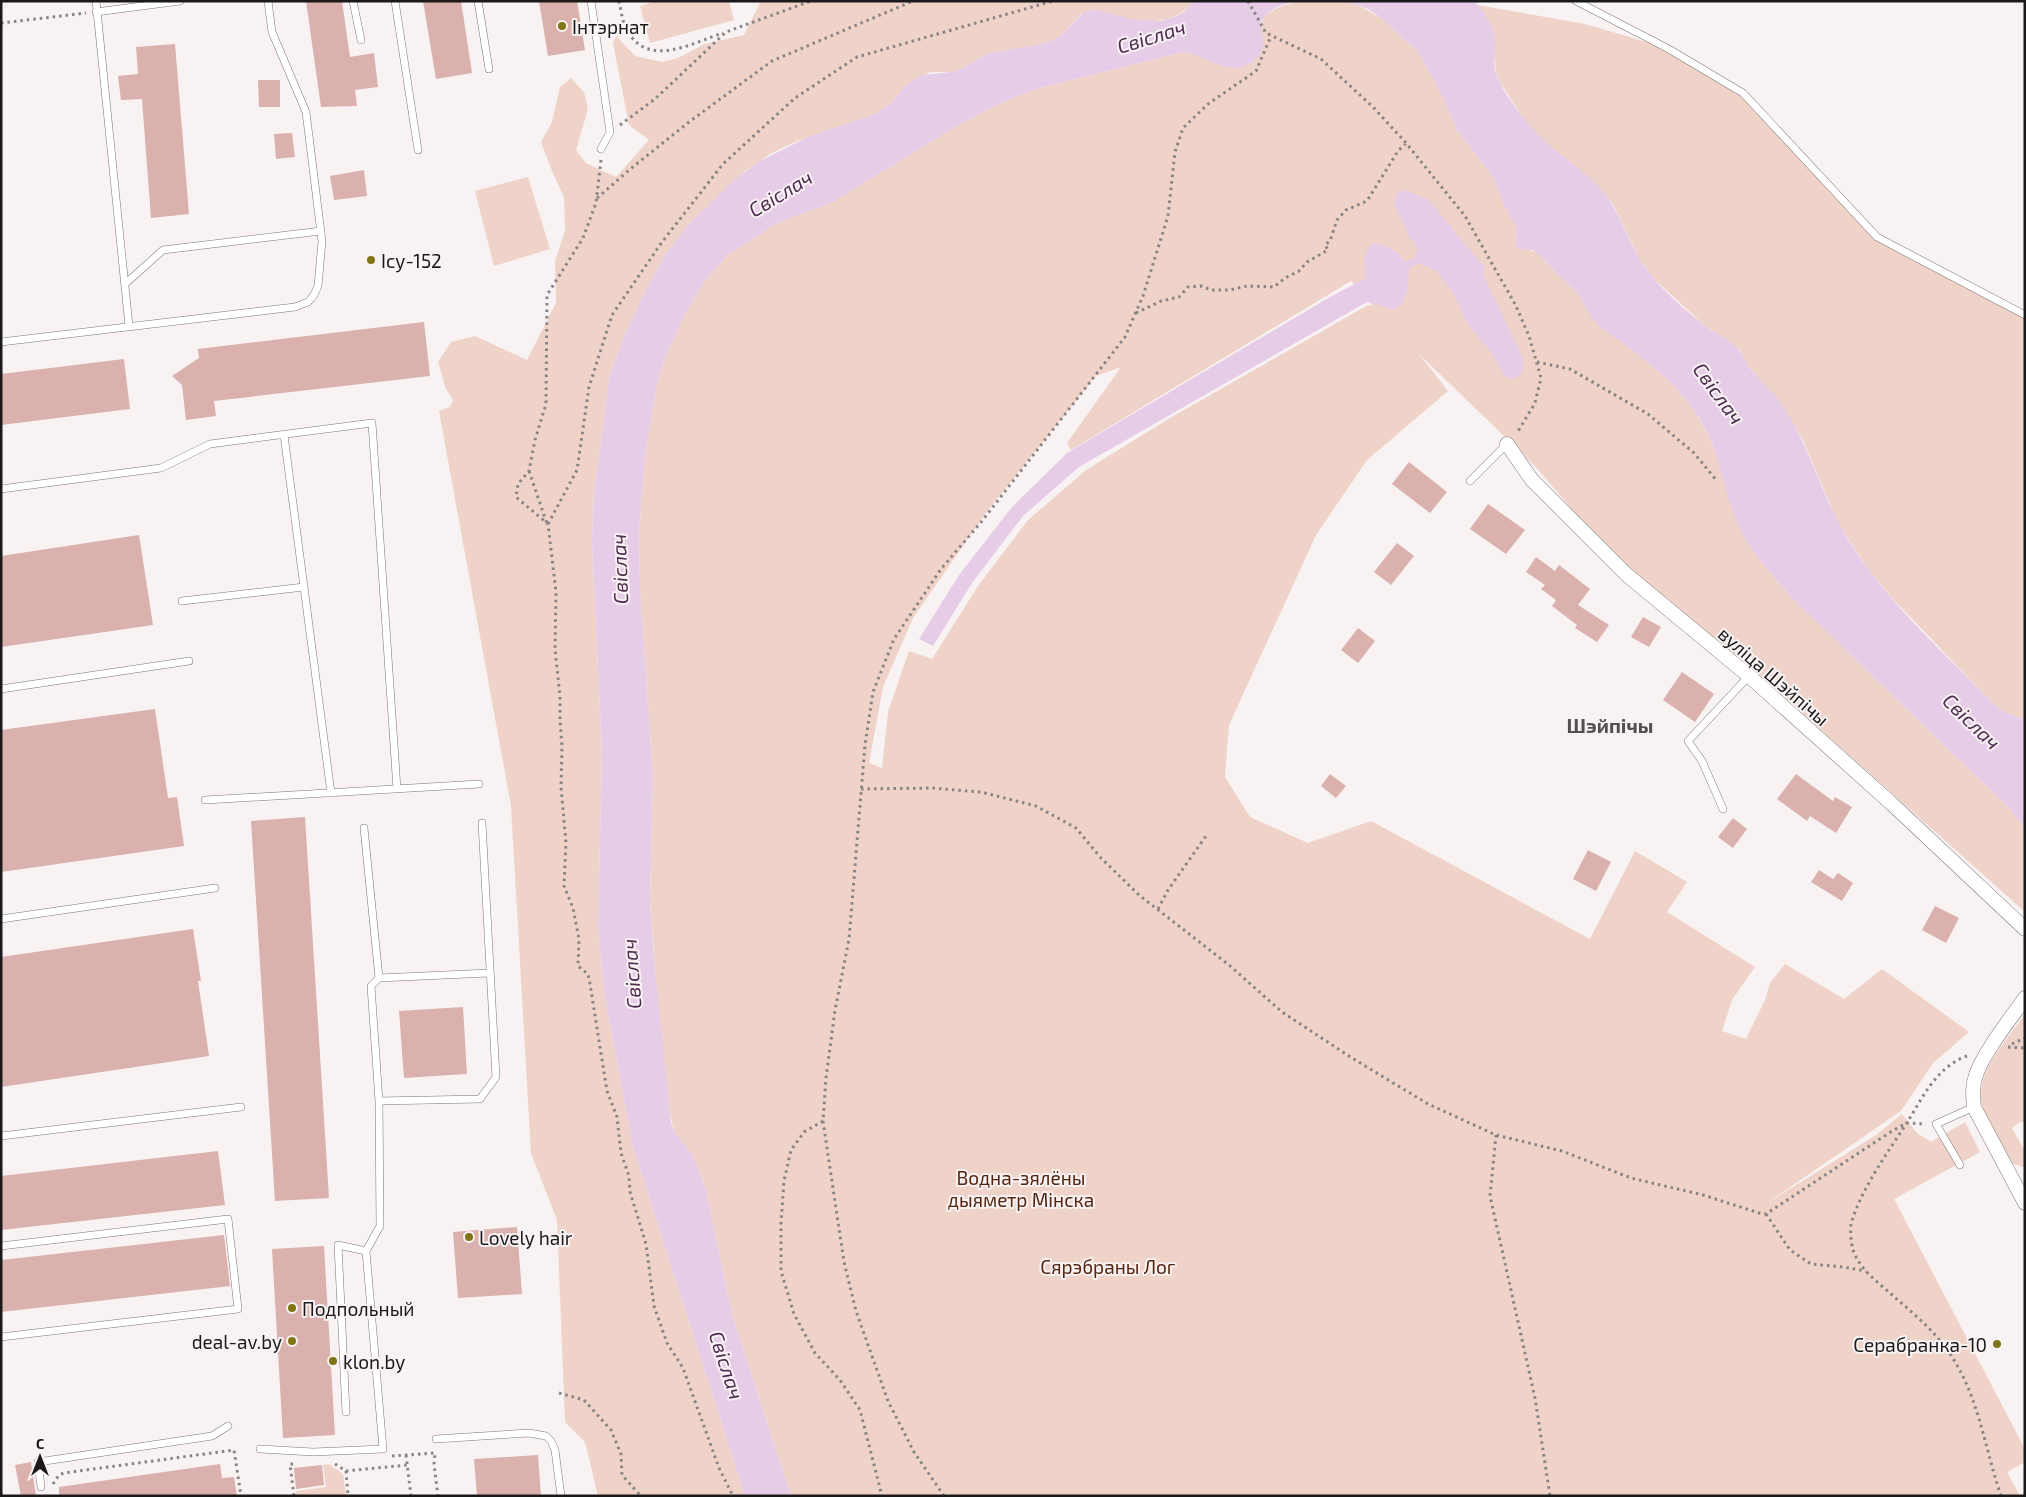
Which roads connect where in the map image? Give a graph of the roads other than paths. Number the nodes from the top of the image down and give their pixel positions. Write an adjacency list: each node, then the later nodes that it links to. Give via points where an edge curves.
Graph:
1 (96, 1): 9 (lane)
2 (180, 1): 9 (lane)
3 (268, 1): 14 (lane, via 272,32 306,112)
4 (353, 1): 10 (lane)
5 (395, 1): 13 (lane)
6 (478, 1): 11 (lane)
7 (591, 1): 12 (lane, via 610,132)
8 (1576, 1): 16 (lane, via 1667,48 1742,93 1877,237)
9 (96, 12): 15 (lane)
10 (362, 40)
11 (489, 69)
12 (601, 149)
13 (418, 150)
14 (320, 231): 15 (lane, via 163,250); 17 (lane, via 318,286 308,302 295,307)
15 (125, 284): 17 (lane)
16 (2025, 314)
17 (129, 326): 18 (lane)
18 (1, 342)
19 (284, 435): 22 (lane, via 210,444 161,468); 23 (lane); 29 (lane, via 372,424)
20 (1508, 444): 21 (lane); 26 (street, вуліца Шэйпічы, via 1532,480 1627,575)
21 (1470, 481)
22 (1, 489)
23 (304, 587): 24 (lane); 30 (lane)
24 (182, 602)
25 (189, 661): 27 (lane)
26 (1749, 676): 32 (lane, via 1688,741 1702,761); 37 (street, вуліца Шэйпічы, via 1899,810)
27 (1, 689)
28 (479, 784): 29 (lane)
29 (396, 789): 30 (lane)
30 (332, 793): 31 (lane)
31 (205, 800)
32 (1723, 809)
33 (482, 823): 38 (lane)
34 (364, 828): 39 (lane)
35 (215, 888): 36 (lane)
36 (1, 919)
37 (2025, 929)
38 (489, 973): 39 (lane); 41 (lane, via 496,1077 480,1099)
39 (378, 978): 41 (lane, via 371,986)
40 (2025, 998): 43 (street, via 1996,1048 1976,1074)
41 (379, 1101): 48 (lane, via 380,1226)
42 (241, 1107): 44 (lane)
43 (1974, 1107): 45 (lane, via 1936,1124); 46 (street)
44 (1, 1136)
45 (1960, 1165)
46 (2025, 1203)
47 (1, 1246): 49 (lane, via 228,1219 238,1309)
48 (366, 1251): 50 (lane, via 338,1245); 53 (lane, via 383,1449 312,1452)
49 (1, 1337)
50 (346, 1412)
51 (228, 1426): 54 (lane, via 212,1436 38,1462)
52 (436, 1439): 55 (lane, via 529,1433 546,1436 555,1450)
53 (260, 1449)
54 (41, 1487)
55 (561, 1496)

